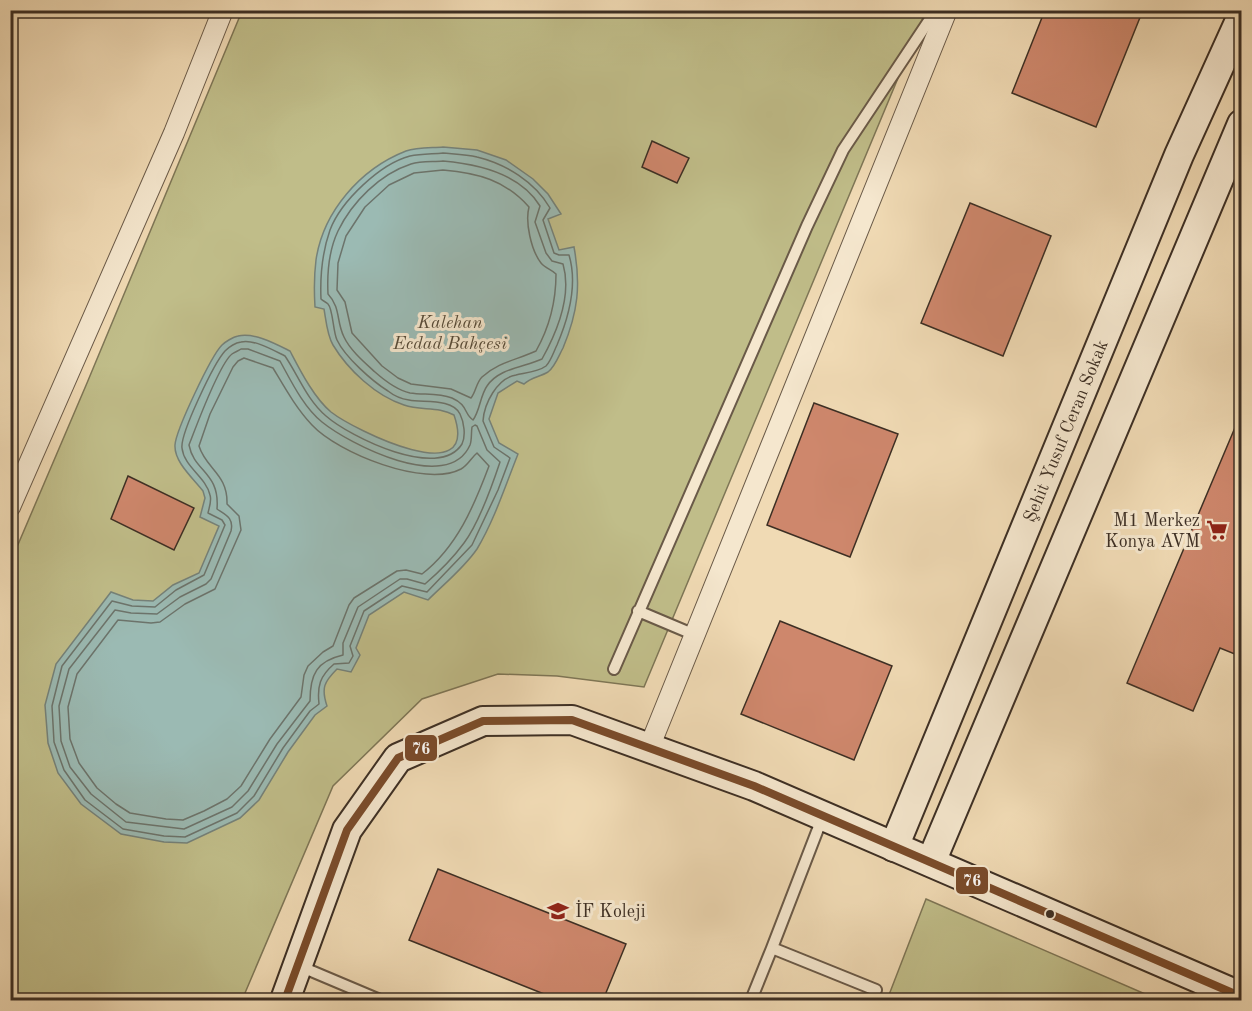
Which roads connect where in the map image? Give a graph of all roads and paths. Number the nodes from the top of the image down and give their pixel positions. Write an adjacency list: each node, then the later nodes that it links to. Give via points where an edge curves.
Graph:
1 (223, 10): 6 (street, via 174,132)
2 (936, 10): 7 (lane, via 843,150)
3 (947, 10): 8 (street)
4 (1242, 16): 12 (street, Şehit Yusuf Ceran Sokak, via 1179,155)
5 (1242, 124): 13 (street)
6 (10, 507)
7 (638, 611): 8 (lane); 9 (lane)
8 (694, 635): 10 (street)
9 (614, 669)
10 (649, 748): 11 (street); 15 (street, via 572,720 483,721 398,758 346,830)
11 (823, 816): 12 (street); 14 (lane)
12 (894, 847): 13 (street)
13 (931, 862): 17 (street)
14 (772, 948): 16 (lane); 20 (lane)
15 (297, 965): 18 (street); 19 (lane)
16 (876, 990)
17 (1242, 997)
18 (285, 1000)
19 (380, 1000)
20 (751, 1000)

